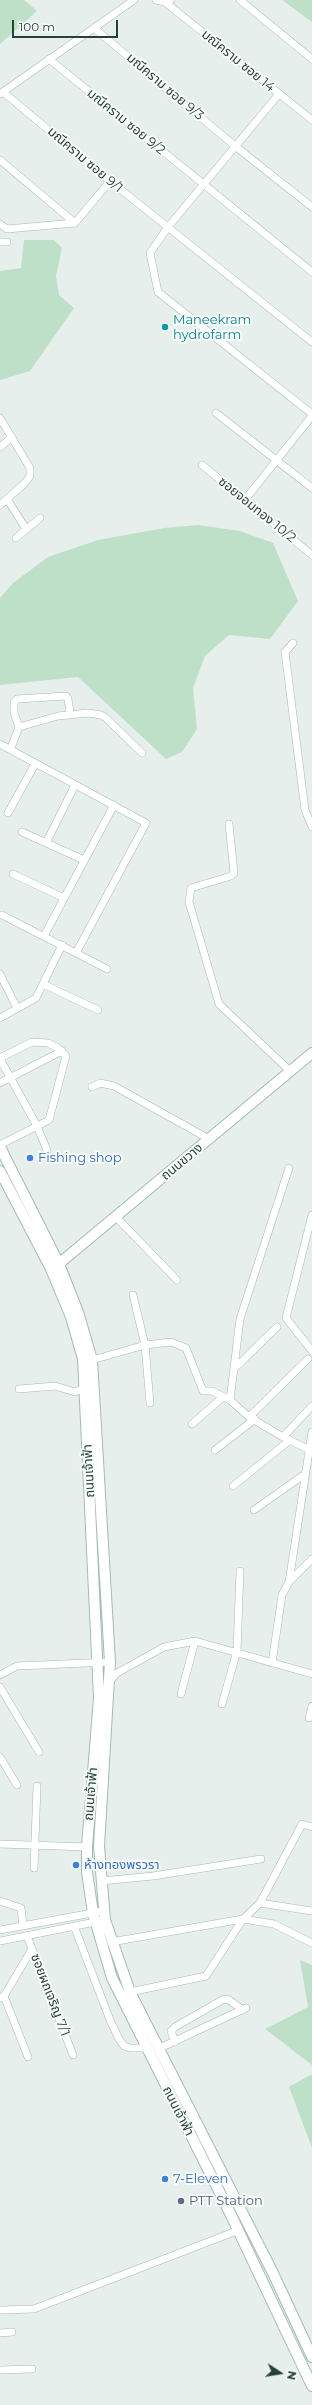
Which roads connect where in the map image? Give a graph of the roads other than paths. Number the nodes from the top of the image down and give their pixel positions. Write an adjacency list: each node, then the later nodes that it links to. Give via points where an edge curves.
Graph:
1 (134, 0): 5 (street)
2 (156, 0): 4 (street)
3 (240, 0): 7 (street)
4 (168, 1): 9 (street, มณีคราม ซอย 14)
5 (94, 28): 6 (street); 11 (street, มณีคราม ซอย 9/3)
6 (49, 59): 8 (street); 14 (street, มณีคราม ซอย 9/2)
7 (312, 60)
8 (2, 93): 13 (street, มณีคราม ซอย 9/1)
9 (279, 94): 10 (street, มณีคราม ซอย 14); 11 (street)
10 (312, 120)
11 (235, 146): 14 (street); 15 (street, มณีคราม ซอย 9/3)
12 (0, 160): 16 (street)
13 (110, 181): 16 (street); 18 (street, มณีคราม ซอย 9/1)
14 (203, 184): 18 (street); 19 (street, มณีคราม ซอย 9/2)
15 (312, 207)
16 (75, 223): 17 (street, via 7,229)
17 (0, 224)
18 (168, 227): 20 (street, มณีคราม ซอย 9/1); 22 (street, via 150,253 158,292)
19 (312, 272)
20 (312, 342)
21 (216, 413): 26 (street)
22 (312, 415): 26 (street)
23 (0, 418): 24 (street)
24 (12, 437): 25 (street); 29 (street, via 30,468 30,476)
25 (0, 447)
26 (277, 460): 28 (street); 30 (street)
27 (202, 465): 30 (street, ซอยจอมทอง 10/2)
28 (312, 488)
29 (7, 499): 31 (street); 33 (street)
30 (244, 501): 35 (street, ซอยจอมทอง 10/2)
31 (0, 505)
32 (40, 518): 33 (street)
33 (26, 529): 34 (street)
34 (16, 538)
35 (312, 555)
36 (293, 643): 47 (street, via 285,652 305,810)
37 (70, 713): 38 (street); 38 (street, via 66,696 17,699 14,702 14,713); 41 (street, via 101,715)
38 (19, 727): 40 (street)
39 (0, 744): 40 (street)
40 (11, 748): 42 (street)
41 (142, 753)
42 (35, 764): 43 (street); 45 (street)
43 (75, 785): 44 (street); 49 (street)
44 (114, 805): 50 (street); 56 (street, via 146,823)
45 (8, 813)
46 (229, 824): 66 (street, via 234,873 191,888 189,902 219,1004)
47 (312, 827)
48 (22, 832): 49 (street)
49 (46, 843): 50 (street)
50 (84, 860): 52 (street)
51 (13, 874): 52 (street)
52 (64, 898): 54 (street)
53 (2, 915): 54 (street)
54 (44, 936): 55 (street)
55 (62, 946): 56 (street); 59 (street)
56 (76, 953): 57 (street)
57 (107, 969)
58 (0, 974): 60 (street)
59 (43, 984): 60 (street, via 36,998); 61 (street)
60 (17, 1008): 62 (street)
61 (98, 1010)
62 (0, 1018)
63 (62, 1051): 65 (street, via 48,1043 32,1042); 67 (street); 70 (street, via 66,1056 65,1066 50,1120)
64 (312, 1053): 66 (main road, ถนนขวาง)
65 (0, 1058): 67 (street)
66 (290, 1071): 71 (main road, ถนนขวาง)
67 (10, 1078): 68 (street); 70 (street)
68 (0, 1083)
69 (92, 1087): 71 (street, via 100,1083 114,1086)
70 (37, 1126): 72 (street); 73 (street)
71 (209, 1139): 77 (main road, ถนนขวาง)
72 (0, 1146): 78 (main road, ถนนเจ้าฟ้า)
73 (47, 1150)
74 (289, 1168): 86 (street, via 240,1319)
75 (0, 1171): 78 (main road, ถนนเจ้าฟ้า)
76 (312, 1215): 83 (street, via 286,1318)
77 (115, 1216): 78 (main road, ถนนขวาง); 79 (street)
78 (55, 1267): 85 (main road, ถนนเจ้าฟ้า, via 78,1312); 87 (main road, ถนนเจ้าฟ้า, via 84,1359)
79 (177, 1280)
80 (133, 1295): 82 (street)
81 (278, 1327): 86 (street)
82 (145, 1344): 85 (street); 89 (street, via 170,1342 186,1348 203,1391 212,1391); 90 (street)
83 (312, 1350)
84 (308, 1359): 92 (street)
85 (92, 1360): 107 (main road, ถนนเจ้าฟ้า)
86 (234, 1369): 89 (street)
87 (85, 1388): 88 (street, via 75,1392 55,1386); 106 (main road, ถนนเจ้าฟ้า)
88 (19, 1389)
89 (227, 1398): 92 (street); 93 (street)
90 (150, 1403)
91 (312, 1406): 95 (street)
92 (252, 1418): 95 (street); 96 (street)
93 (192, 1424)
94 (312, 1432): 97 (street)
95 (287, 1439): 97 (street); 99 (street)
96 (215, 1450)
97 (311, 1451): 98 (street)
98 (305, 1474): 100 (street); 103 (street)
99 (233, 1486)
100 (254, 1510)
101 (312, 1559): 103 (street)
102 (240, 1571): 105 (street)
103 (289, 1582): 108 (street, via 282,1595)
104 (195, 1641): 105 (street); 111 (street, via 164,1647 117,1673); 113 (street)
105 (237, 1651): 108 (street); 114 (street)
106 (98, 1662): 107 (street); 110 (street, via 17,1666); 124 (main road, ถนนเจ้าฟ้า, via 99,1698)
107 (110, 1662): 111 (main road, ถนนเจ้าฟ้า)
108 (272, 1663): 109 (street)
109 (312, 1674)
110 (0, 1675)
111 (109, 1682): 127 (main road, ถนนเจ้าฟ้า, via 99,1846)
112 (0, 1687): 117 (street)
113 (181, 1694)
114 (222, 1704)
115 (312, 1706): 116 (street)
116 (310, 1718)
117 (40, 1752)
118 (0, 1757): 119 (street)
119 (17, 1785)
120 (37, 1786): 123 (street)
121 (312, 1827): 129 (street, via 302,1824)
122 (0, 1844): 123 (street)
123 (35, 1845): 124 (street); 126 (street)
124 (87, 1847): 131 (main road, ถนนเจ้าฟ้า, via 87,1872)
125 (261, 1859): 127 (street, via 153,1876)
126 (34, 1868)
127 (101, 1881): 131 (main road, ถนนเจ้าฟ้า)
128 (0, 1900): 133 (street, via 21,1908)
129 (260, 1903): 130 (street); 132 (street)
130 (312, 1911)
131 (99, 1916): 133 (street); 134 (street); 139 (main road, ถนนเจ้าฟ้า); 144 (main road, ถนนเจ้าฟ้า, via 112,1978)
132 (243, 1919): 138 (street, via 274,1924); 139 (street); 141 (street, via 206,1976)
133 (23, 1926): 135 (street)
134 (74, 1926): 136 (street); 144 (street, via 119,2039 124,2046)
135 (0, 1930)
136 (27, 1936): 137 (street); 140 (street, ซอยผถเจริญ 7/1)
137 (0, 1941)
138 (312, 1941)
139 (111, 1942): 141 (main road, ถนนเจ้าฟ้า)
140 (32, 1949): 142 (street); 146 (street, ซอยผถเจริญ 7/1)
141 (130, 1992): 145 (main road, ถนนเจ้าฟ้า)
142 (2, 1997): 147 (street)
143 (175, 2042): 143 (street, via 244,2009 224,1999 175,2027 171,2031); 145 (street)
144 (146, 2048): 148 (main road, ถนนเจ้าฟ้า)
145 (160, 2048): 152 (main road, ถนนเจ้าฟ้า, via 270,2267)
146 (73, 2055)
147 (28, 2057)
148 (239, 2230): 149 (street, via 34,2309); 155 (main road, ถนนเจ้าฟ้า)
149 (0, 2310)
150 (12, 2332): 151 (street)
151 (0, 2333)
152 (312, 2357)
153 (32, 2369): 154 (street)
154 (0, 2370)
155 (312, 2386)

